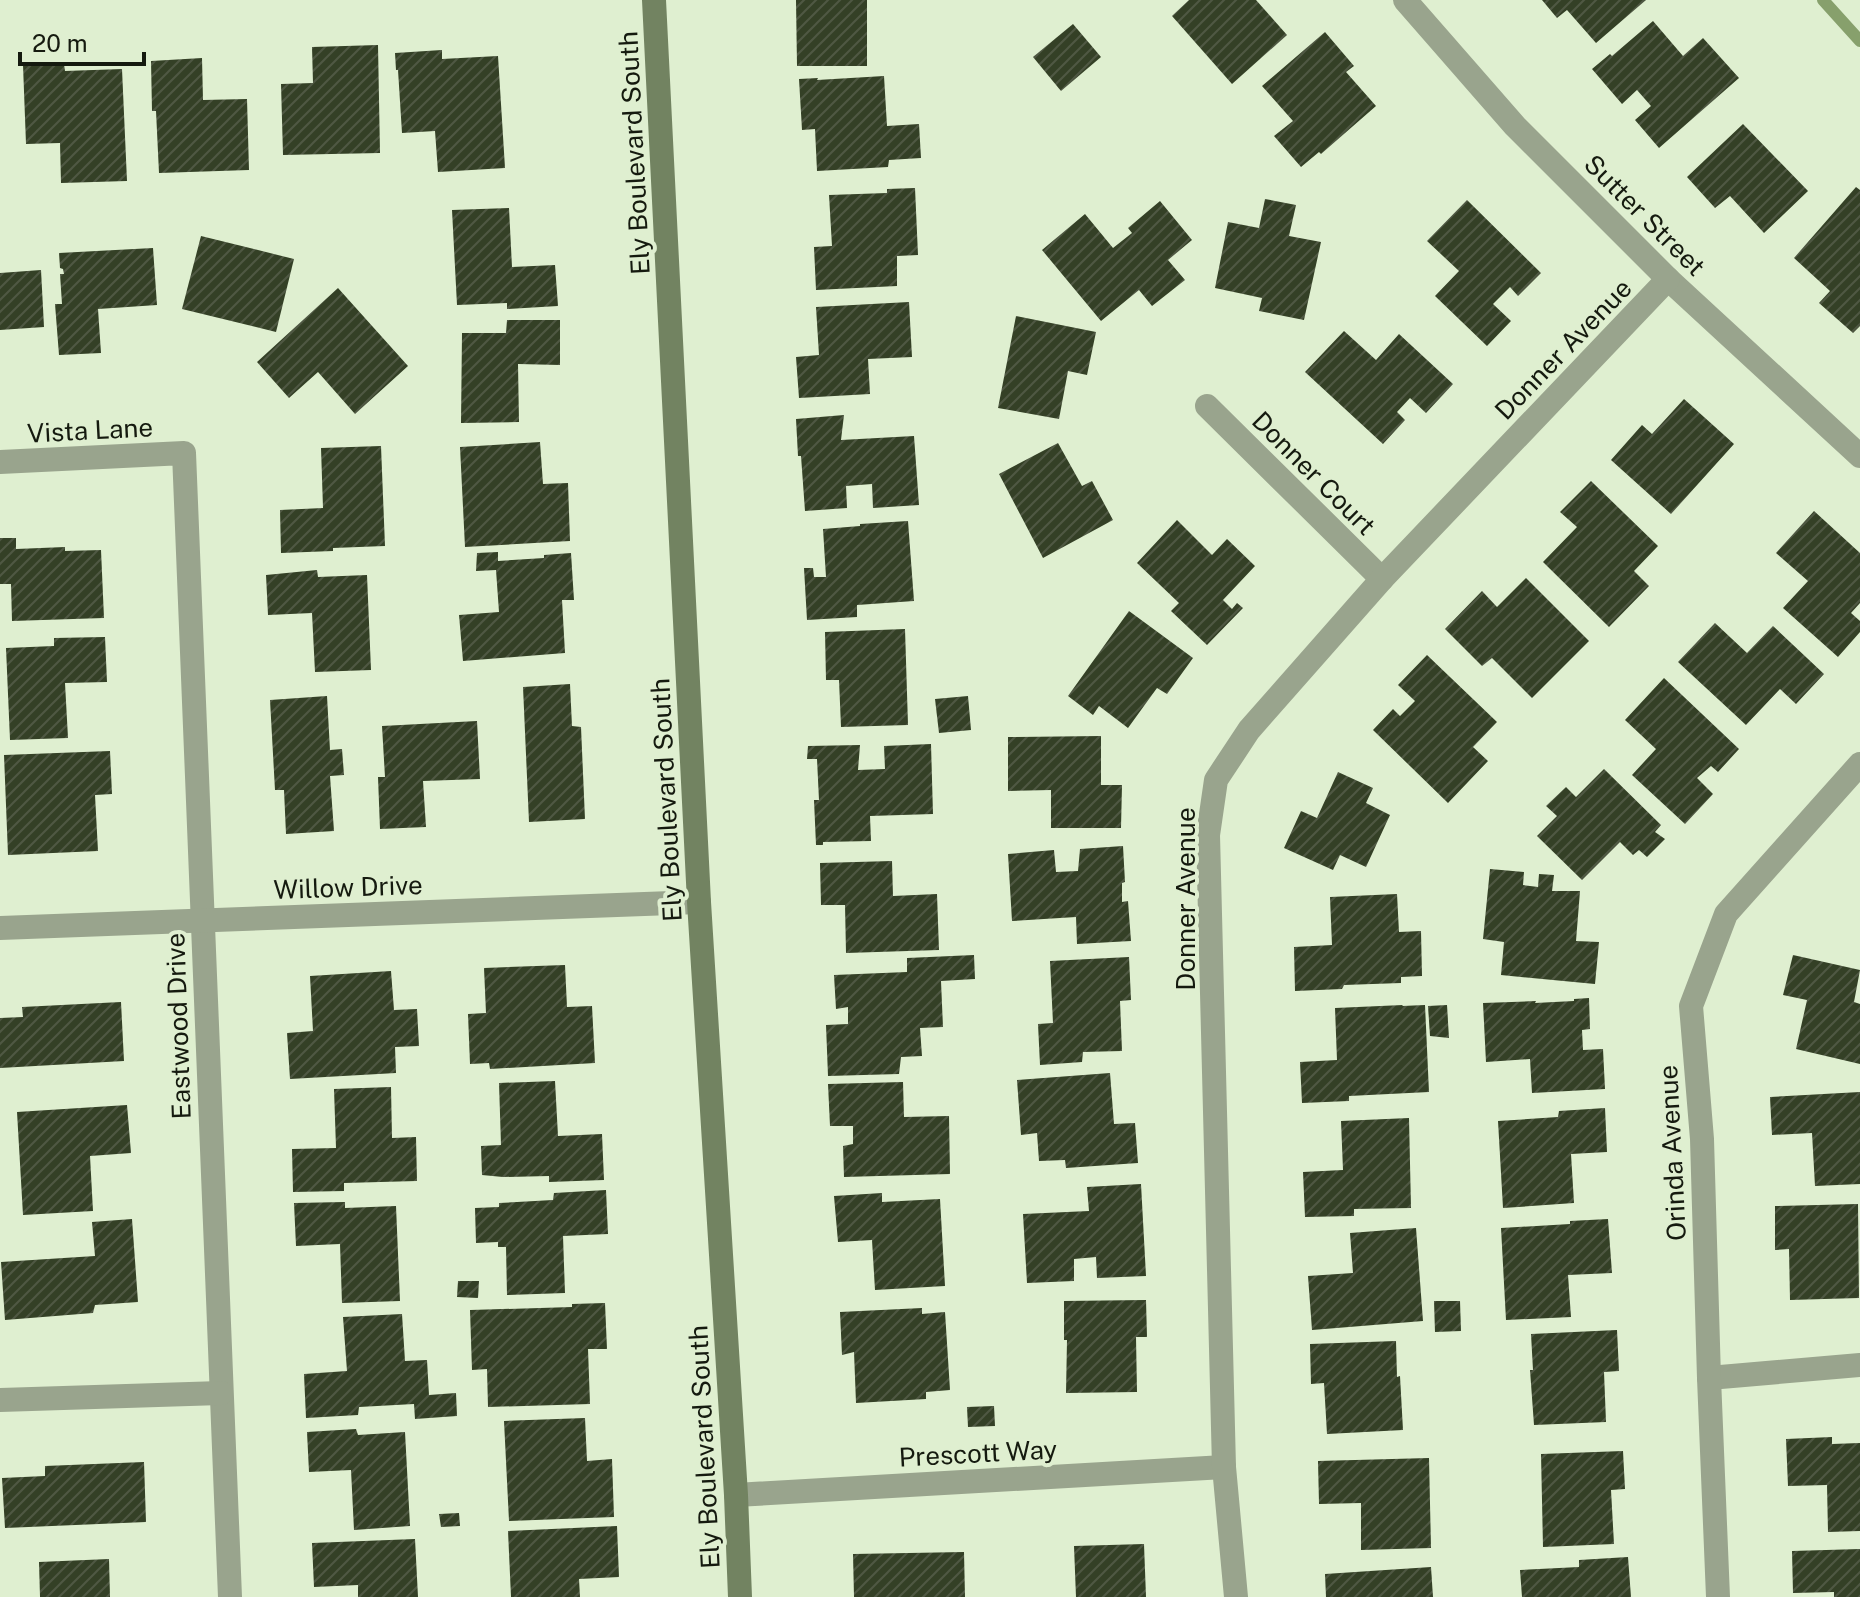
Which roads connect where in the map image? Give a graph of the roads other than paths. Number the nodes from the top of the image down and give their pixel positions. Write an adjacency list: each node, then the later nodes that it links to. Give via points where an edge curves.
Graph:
1 (654, 0): 10 (main road, Ely Boulevard South)
2 (1405, 0): 3 (street, Sutter Street, via 1515,126)
3 (1668, 279): 6 (street, Sutter Street); 8 (street, Donner Avenue)
4 (1207, 406): 8 (street, Donner Court)
5 (184, 453): 7 (street, Vista Lane); 11 (street, Eastwood Drive)
6 (1860, 456)
7 (0, 462)
8 (1382, 579): 17 (street, Donner Avenue, via 1249,730 1216,780 1208,835)
9 (1860, 764): 14 (street, Orinda Avenue, via 1726,914 1691,1006 1702,1139)
10 (699, 902): 11 (street, Willow Drive); 18 (main road, Ely Boulevard South)
11 (202, 920): 12 (street, Willow Drive); 15 (street, Eastwood Drive)
12 (0, 928)
13 (1860, 1365): 14 (street)
14 (1709, 1378): 22 (street, Orinda Avenue)
15 (221, 1393): 16 (street); 19 (street, Eastwood Drive)
16 (0, 1400)
17 (1224, 1467): 18 (street, Prescott Way); 21 (street, Donner Avenue)
18 (736, 1495): 20 (main road, Ely Boulevard South)
19 (230, 1597)
20 (740, 1597)
21 (1236, 1597)
22 (1718, 1597)

